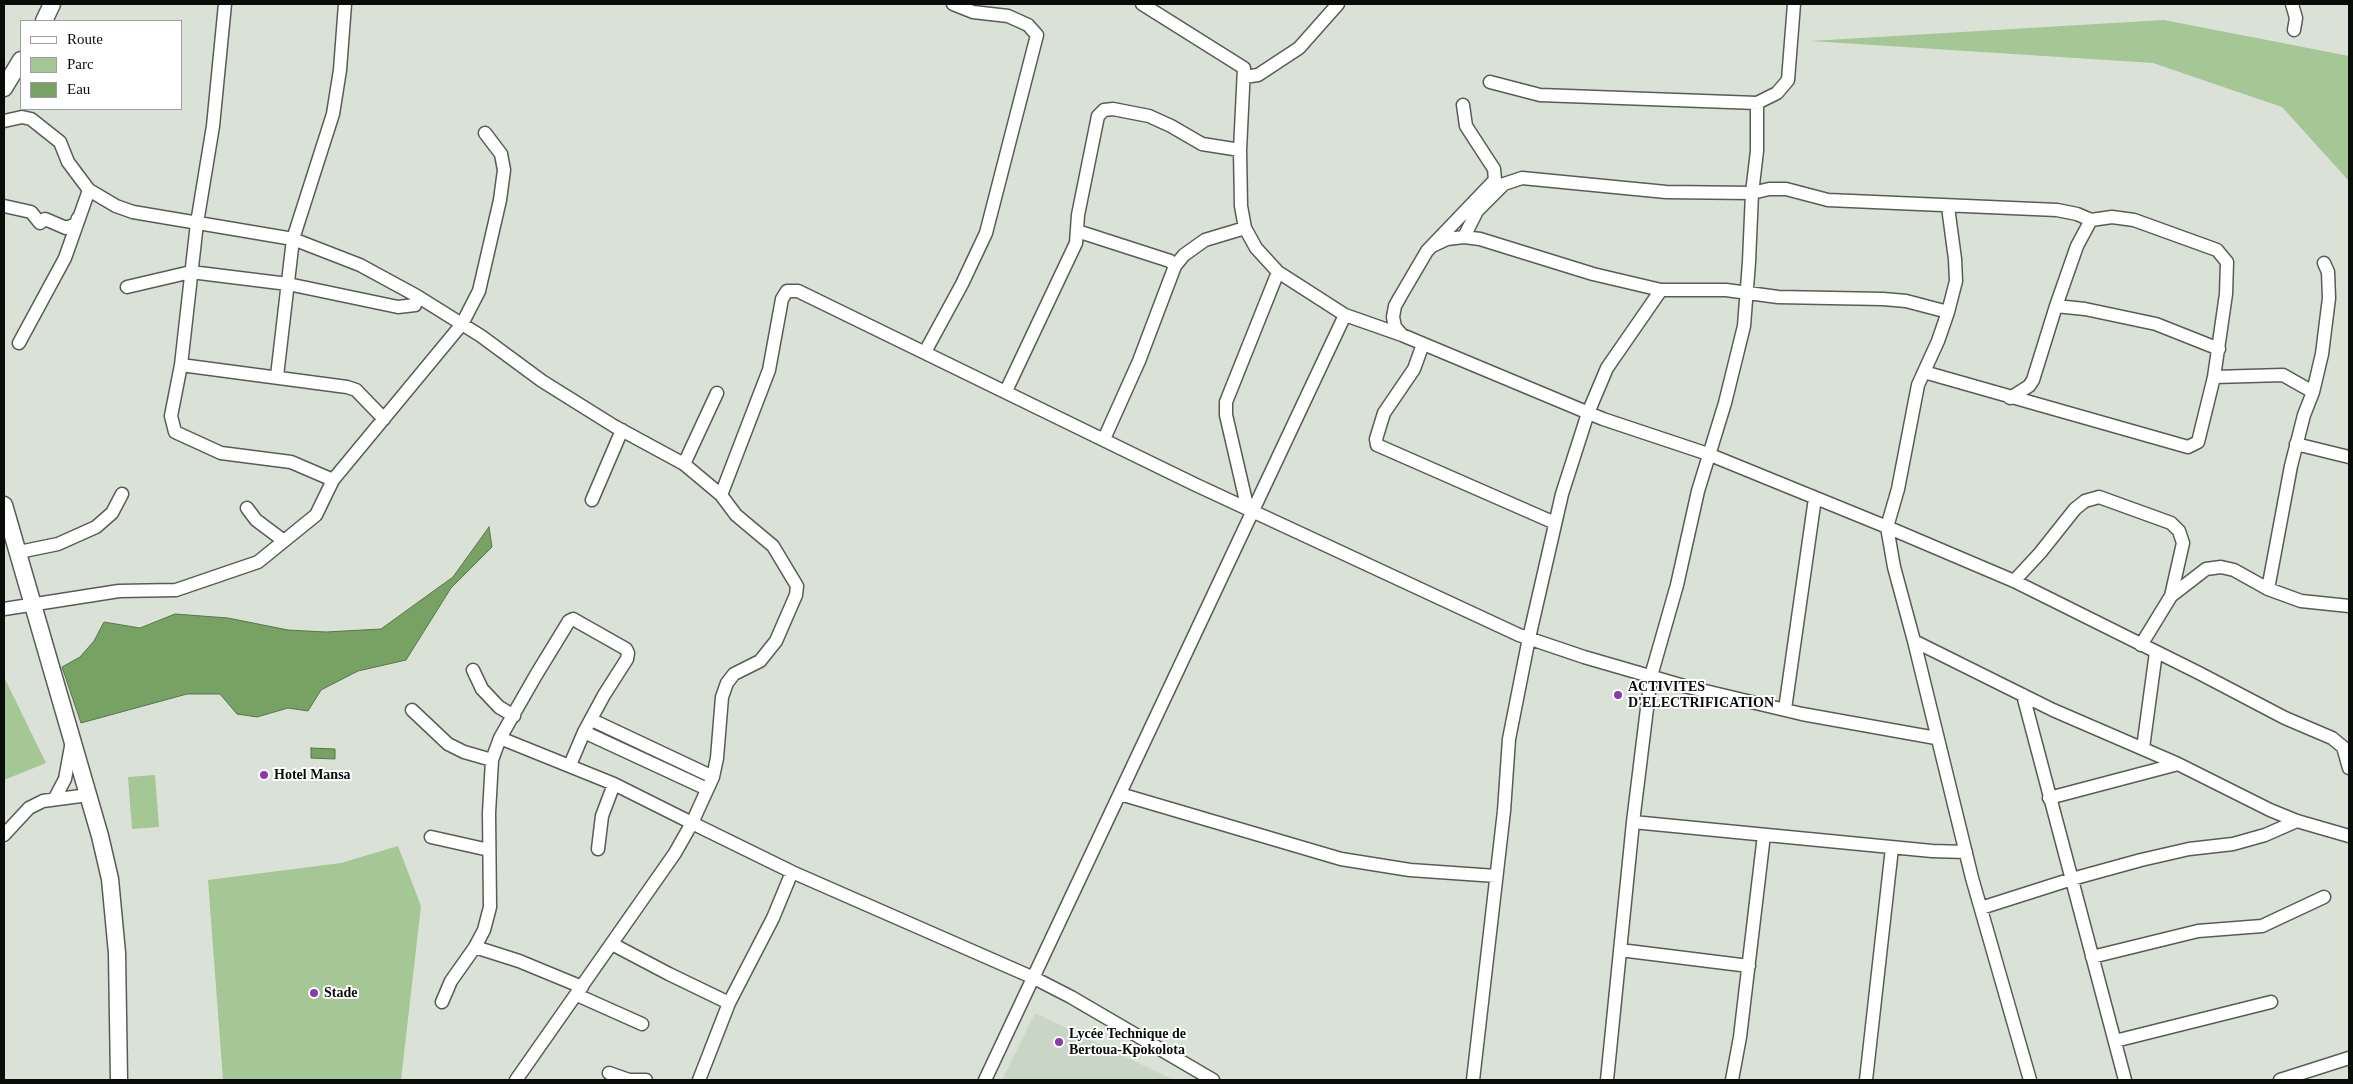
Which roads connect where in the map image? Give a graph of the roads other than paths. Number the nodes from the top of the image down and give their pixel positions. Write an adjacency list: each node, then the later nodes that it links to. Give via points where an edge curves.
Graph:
1 (52, 4): 9 (main road)
2 (224, 4): 26 (street, via 212,134)
3 (345, 4): 30 (street, via 333,114)
4 (953, 4): 49 (street, via 973,12 1008,16 1028,24 1036,35 986,233)
5 (1142, 4): 12 (street, via 1244,68)
6 (1338, 4): 12 (street, via 1299,48 1258,75)
7 (1794, 4): 15 (street, via 1788,80 1777,92)
8 (2292, 4): 10 (street, via 2296,18)
9 (44, 20)
10 (2294, 30)
11 (20, 62): 14 (main road)
12 (1244, 77): 19 (street)
13 (1490, 82): 15 (street, via 1540,95)
14 (4, 88)
15 (1758, 103): 21 (street)
16 (1463, 104): 31 (street, via 1466,126 1494,170 1495,180)
17 (4, 121): 20 (street, via 27,117 60,142 68,162)
18 (485, 133): 44 (street, via 501,154 504,170 483,278)
19 (1240, 150): 27 (street, via 1241,206); 28 (street, via 1202,144 1149,116 1104,110 1098,116)
20 (89, 190): 24 (street); 26 (street, via 132,212)
21 (1752, 193): 23 (street, via 1786,189 1828,200 1891,201); 29 (street, via 1666,192 1522,178 1504,184 1477,211); 39 (street)
22 (4, 206): 24 (street, via 32,212 40,223 45,219 66,228 76,224)
23 (1948, 207): 25 (street, via 2057,210); 42 (street, via 1956,270)
24 (79, 213): 46 (street, via 65,258)
25 (2091, 220): 41 (street, via 2077,246); 48 (street, via 2112,217 2134,220 2223,255 2228,268)
26 (197, 223): 30 (street); 34 (street)
27 (1245, 228): 33 (street, via 1205,240); 35 (street, via 1256,248)
28 (1077, 231): 33 (street, via 1170,261); 54 (street, via 1076,242)
29 (1464, 237): 31 (street, via 1447,239); 38 (street)
30 (293, 239): 36 (street); 40 (street, via 360,264)
31 (1432, 246): 45 (street, via 1395,306 1395,327)
32 (2324, 263): 55 (street, via 2328,272 2329,298)
33 (1175, 266): 61 (street, via 1139,361)
34 (191, 272): 36 (street); 37 (street); 50 (street)
35 (1278, 272): 43 (street); 72 (street, via 1226,402 1226,414)
36 (288, 284): 40 (street, via 398,307 414,305); 52 (street)
37 (127, 287)
38 (1661, 290): 39 (street); 58 (street, via 1607,368)
39 (1746, 293): 42 (street, via 1906,301); 63 (street, via 1744,326 1725,403)
40 (417, 296): 44 (street)
41 (2056, 306): 48 (street, via 2085,308 2156,324); 57 (street, via 2034,380)
42 (1948, 312): 51 (street)
43 (1345, 315): 45 (street); 72 (street)
44 (462, 324): 59 (street); 60 (street, via 542,381)
45 (1402, 336): 47 (street)
46 (19, 343)
47 (1423, 344): 58 (street); 74 (street, via 1414,369 1384,413 1377,445)
48 (2219, 349): 53 (street)
49 (925, 352): 54 (street); 68 (street, via 798,291 787,291 782,298 769,370)
50 (180, 365): 52 (street); 66 (street, via 171,416 175,432 221,453 291,462)
51 (1924, 372): 57 (street); 75 (street, via 1918,385 1898,489)
52 (277, 376): 59 (street, via 356,390)
53 (2214, 377): 55 (street, via 2283,375); 57 (street, via 2198,442 2188,447)
54 (1006, 391): 61 (street)
55 (2313, 392): 62 (street)
56 (717, 393): 65 (street)
57 (2010, 398)
58 (1588, 413): 63 (street); 74 (street)
59 (384, 419): 66 (street)
60 (622, 430): 65 (street); 70 (street)
61 (1104, 439): 72 (street)
62 (2296, 444): 64 (street); 79 (street)
63 (1708, 454): 69 (street); 89 (street, via 1677,585)
64 (2349, 457)
65 (684, 464): 68 (street)
66 (333, 480): 76 (street, via 316,515)
67 (122, 494): 77 (street, via 112,513 96,527 58,544)
68 (721, 494): 104 (street, via 736,515 773,546 796,586 796,595 776,641 760,661 734,674 727,683 722,698)
69 (1816, 498): 75 (street); 91 (street)
70 (592, 500)
71 (247, 508): 76 (street, via 256,520)
72 (1250, 511): 84 (street); 107 (street)
73 (5, 512): 77 (main road)
74 (1555, 523): 84 (street)
75 (1887, 527): 78 (street); 85 (street)
76 (284, 541): 81 (street, via 258,562 176,590 119,591)
77 (19, 552): 81 (main road)
78 (2014, 581): 80 (street, via 2075,508 2099,497 2171,524 2179,531 2183,543); 86 (street)
79 (2268, 589): 80 (street, via 2234,570 2221,567 2206,569); 82 (street, via 2301,601)
80 (2171, 596): 86 (street)
81 (32, 606): 83 (street); 98 (main road)
82 (2349, 606)
83 (4, 610)
84 (1529, 638): 89 (street); 123 (street, via 1510,739)
85 (1914, 641): 90 (street); 97 (street)
86 (2141, 645): 87 (street)
87 (2156, 652): 99 (street); 103 (street, via 2285,718 2338,741)
88 (473, 670): 93 (street, via 482,689 499,707)
89 (1651, 676): 91 (street); 111 (street)
90 (2023, 695): 99 (street); 110 (street)
91 (1785, 709): 97 (street)
92 (412, 710): 100 (street, via 448,744)
93 (514, 716): 94 (street, via 536,675 573,619 628,653); 96 (street)
94 (592, 720): 95 (street); 104 (street)
95 (584, 732): 102 (street); 106 (street)
96 (500, 738): 100 (street); 102 (street)
97 (1936, 738): 121 (street)
98 (72, 741): 108 (main road); 109 (street, via 65,780)
99 (2143, 748): 101 (street)
100 (492, 760): 120 (street)
101 (2178, 764): 110 (street); 112 (street)
102 (570, 765): 105 (street)
103 (2349, 768)
104 (713, 777): 106 (street)
105 (614, 784): 113 (street); 119 (street, via 602,816)
106 (707, 789): 113 (street)
107 (1120, 794): 123 (street, via 1341,860 1410,870); 132 (street)
108 (88, 795): 109 (street); 141 (main road, via 110,879 117,953)
109 (55, 798): 114 (street, via 29,808)
110 (2049, 798): 124 (street)
111 (1633, 822): 115 (street); 129 (street)
112 (2297, 822): 116 (street); 124 (street, via 2234,844 2189,850)
113 (692, 823): 122 (street); 127 (street, via 676,853)
114 (4, 835)
115 (1764, 835): 118 (street); 131 (street)
116 (2349, 836)
117 (431, 837): 120 (street)
118 (1892, 848): 121 (street); 150 (street)
119 (598, 849)
120 (489, 850): 128 (street, via 490,906 484,930)
121 (1966, 852): 126 (street)
122 (792, 872): 132 (street); 136 (street, via 773,918)
123 (1496, 876): 147 (street)
124 (2072, 878): 126 (street); 130 (street)
125 (2324, 897): 130 (street, via 2262,926 2198,932)
126 (1981, 908): 151 (street)
127 (612, 944): 133 (street); 136 (street)
128 (475, 947): 133 (street, via 519,961); 134 (street, via 451,981)
129 (1620, 950): 131 (street); 148 (street)
130 (2092, 957): 138 (street)
131 (1749, 966): 149 (street)
132 (1034, 978): 145 (street); 146 (street)
133 (579, 991): 137 (street); 142 (street)
134 (442, 1002)
135 (2271, 1002): 138 (street)
136 (729, 1003): 144 (street)
137 (642, 1024)
138 (2115, 1041): 152 (street)
139 (2349, 1058): 153 (street)
140 (609, 1073): 143 (street, via 629,1080)
141 (119, 1080)
142 (516, 1080)
143 (646, 1080)
144 (699, 1080)
145 (985, 1080)
146 (1213, 1080)
147 (1473, 1080)
148 (1607, 1080)
149 (1732, 1080)
150 (1866, 1080)
151 (2030, 1080)
152 (2125, 1080)
153 (2280, 1080)

